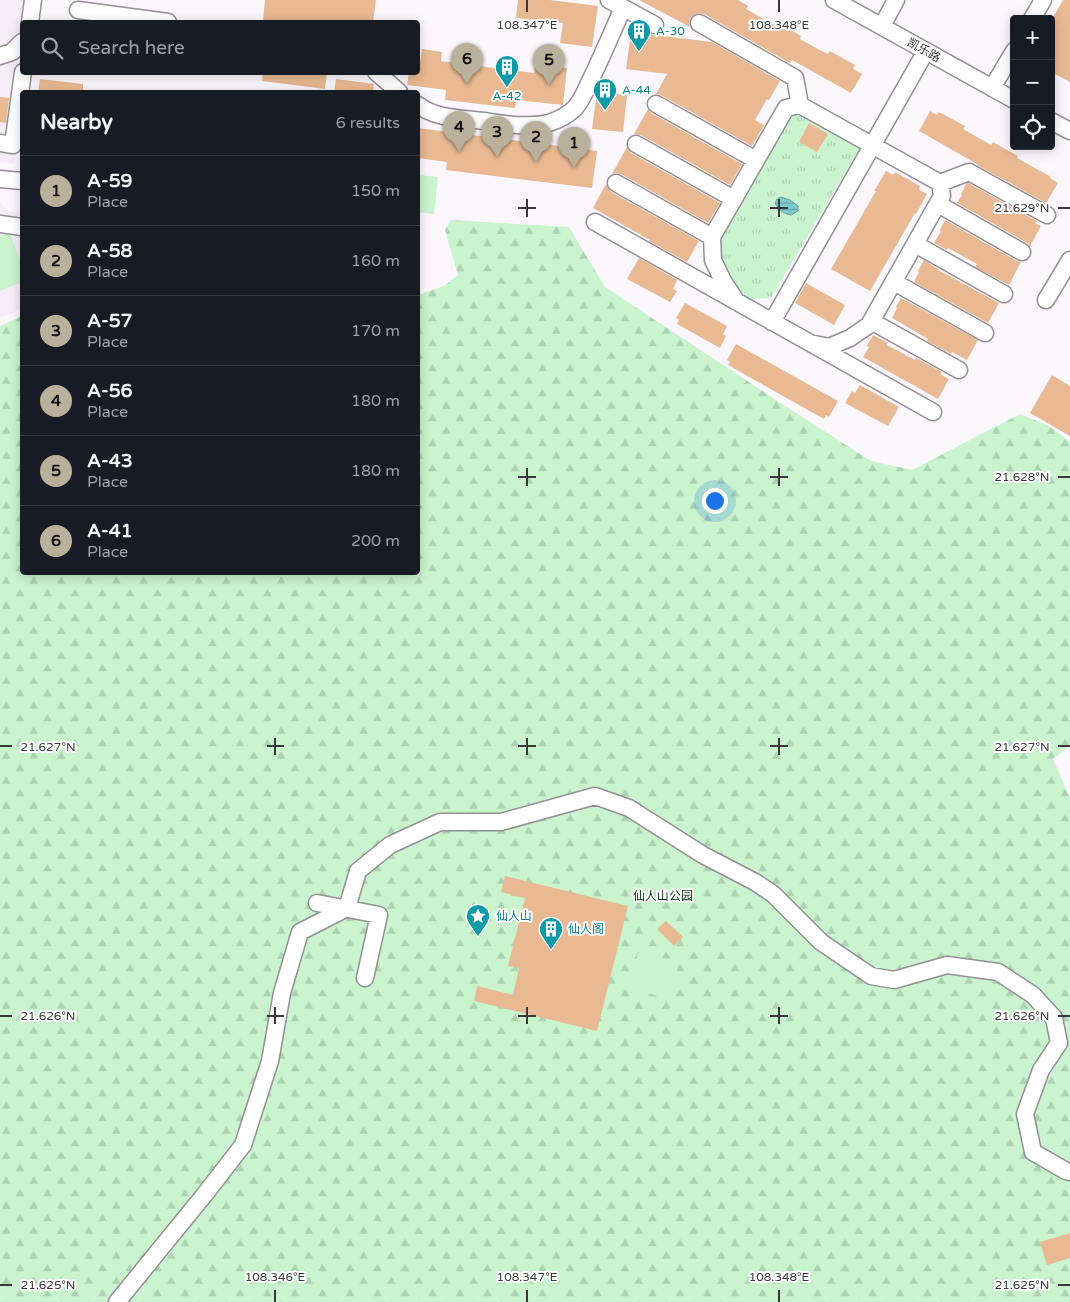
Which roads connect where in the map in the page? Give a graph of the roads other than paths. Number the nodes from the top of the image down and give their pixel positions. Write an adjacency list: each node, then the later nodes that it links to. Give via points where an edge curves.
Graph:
1 (33, 0): 8 (street)
2 (834, 0): 12 (street, 凯乐路)
3 (896, 0): 12 (street)
4 (1043, 0): 7 (street)
5 (616, 4): 11 (street); 26 (street, via 594,73 581,99 565,116 533,125 513,125 444,116)
6 (78, 10): 9 (street)
7 (1034, 15)
8 (30, 20)
9 (153, 20)
10 (699, 23): 25 (street, via 795,78)
11 (655, 25)
12 (882, 26): 14 (street, 凯乐路)
13 (20, 44): 15 (street, via 12,52)
14 (926, 51): 19 (street, 凯乐路); 31 (street)
15 (0, 56)
16 (1010, 58): 19 (street)
17 (23, 75): 20 (street)
18 (380, 75): 21 (street)
19 (992, 88): 23 (street, 凯乐路)
20 (20, 90)
21 (398, 90)
22 (20, 94): 29 (street, via 13,144)
23 (1010, 98)
24 (656, 104): 32 (street)
25 (800, 105): 31 (street); 32 (street, via 786,108)
26 (420, 107)
27 (1055, 123): 28 (street)
28 (1070, 131)
29 (0, 143)
30 (636, 144): 37 (street)
31 (872, 145): 36 (street); 51 (street)
32 (756, 160): 37 (street)
33 (0, 179): 34 (street)
34 (20, 181)
35 (616, 183): 43 (street)
36 (940, 183): 38 (street, via 942,196); 39 (street, via 969,172)
37 (734, 199): 43 (street)
38 (938, 204): 44 (street); 45 (street)
39 (1047, 215)
40 (595, 222): 50 (street)
41 (0, 224): 42 (street)
42 (20, 227)
43 (712, 237): 50 (street, via 713,260)
44 (915, 244): 47 (street); 48 (street)
45 (1022, 252)
46 (1070, 260): 49 (street)
47 (894, 282): 52 (street); 53 (street)
48 (1004, 294)
49 (1046, 300)
50 (737, 302): 51 (street)
51 (772, 322): 54 (street)
52 (871, 322): 54 (street, via 850,338 829,347); 55 (street)
53 (985, 333)
54 (810, 343): 56 (street)
55 (959, 370)
56 (933, 412)
57 (317, 902): 58 (street)
58 (347, 908): 59 (street, via 379,915); 60 (street, via 358,871 390,845 440,822 501,822 595,796 629,808 773,894 821,942 871,976 894,980 948,965 998,972 1033,995 1054,1018 1059,1042 1041,1070 1025,1114 1033,1152); 61 (street, via 300,932 282,993 270,1061 243,1145)
59 (365, 978)
60 (1070, 1172)
61 (117, 1302)

